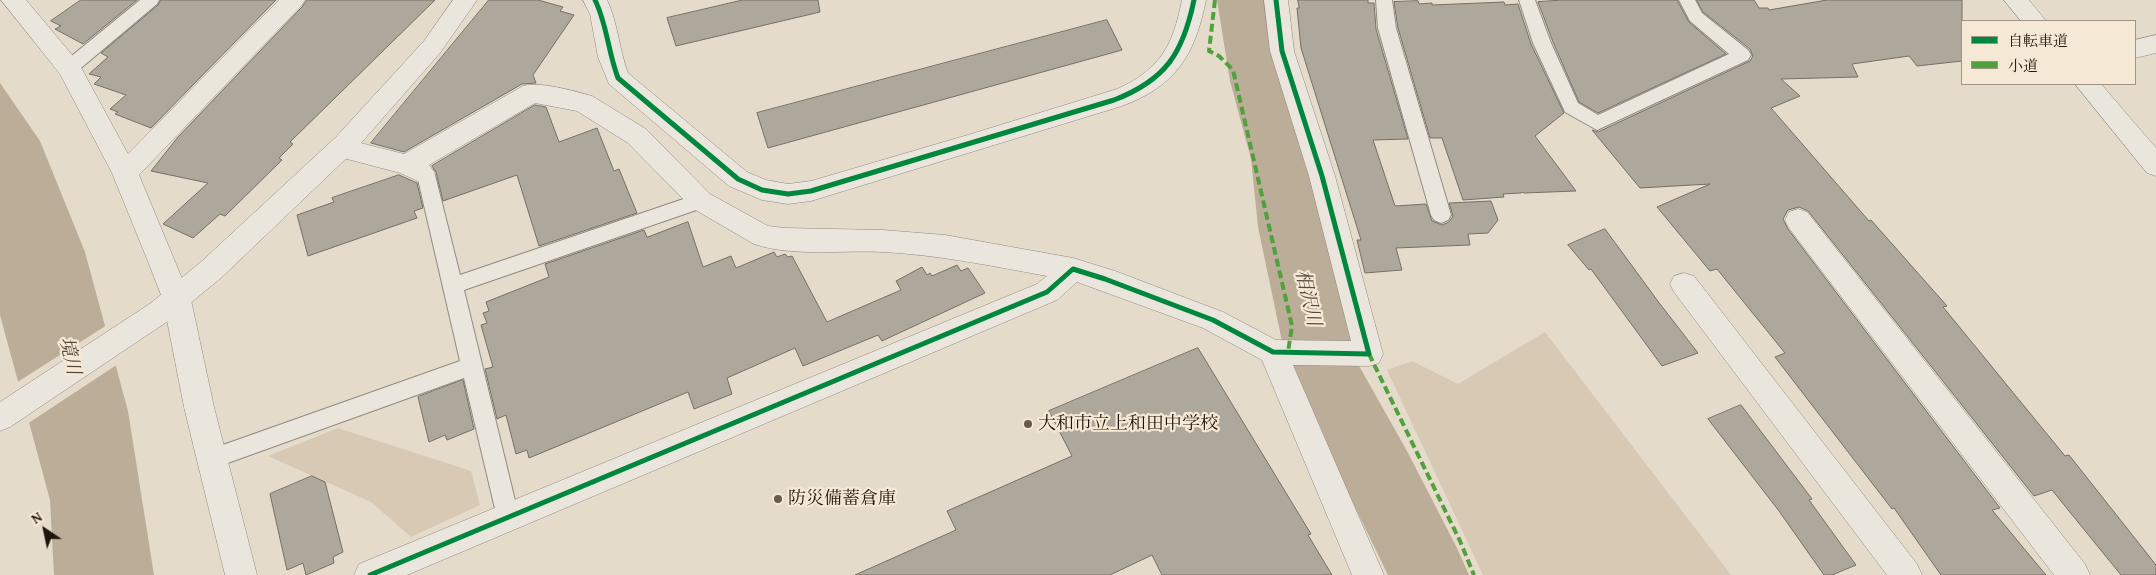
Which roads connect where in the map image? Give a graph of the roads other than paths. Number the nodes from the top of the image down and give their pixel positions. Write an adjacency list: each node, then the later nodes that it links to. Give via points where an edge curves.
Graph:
1 (13, 0): 15 (street)
2 (151, 0): 15 (lane)
3 (293, 0): 20 (street)
4 (465, 0): 17 (street, via 432,46)
5 (594, 0): 6 (street, via 602,14 610,57 618,78 738,179 762,190 788,194 849,180 1134,92 1157,77 1176,55 1187,33)
6 (1194, 0)
7 (1276, 0): 28 (street, via 1282,51 1322,176 1369,354)
8 (1384, 0): 22 (lane, via 1387,28)
9 (1527, 0): 10 (lane, via 1571,107 1597,122 1742,55 1696,17)
10 (1687, 0)
11 (2016, 0): 12 (street)
12 (2033, 20)
13 (2156, 44): 14 (street)
14 (2136, 49)
15 (70, 68): 20 (street)
16 (2089, 85): 18 (street)
17 (341, 148): 19 (street); 27 (street)
18 (2156, 166)
19 (416, 170): 21 (street, via 532,94 583,103 637,136); 26 (lane)
20 (125, 173): 27 (street)
21 (701, 201): 24 (street, via 763,236 944,246); 26 (lane)
22 (1441, 215)
23 (1798, 220): 37 (street)
24 (1073, 270): 28 (street, via 1213,320); 32 (street, via 1047,292)
25 (1684, 284): 36 (street)
26 (452, 286): 29 (lane)
27 (169, 305): 30 (street); 31 (street, via 185,346)
28 (1273, 352): 35 (street)
29 (471, 366): 31 (lane); 32 (lane)
30 (0, 418)
31 (211, 459): 33 (street)
32 (508, 517): 34 (street)
33 (241, 575)
34 (370, 575)
35 (1368, 575)
36 (1906, 575)
37 (2074, 575)

